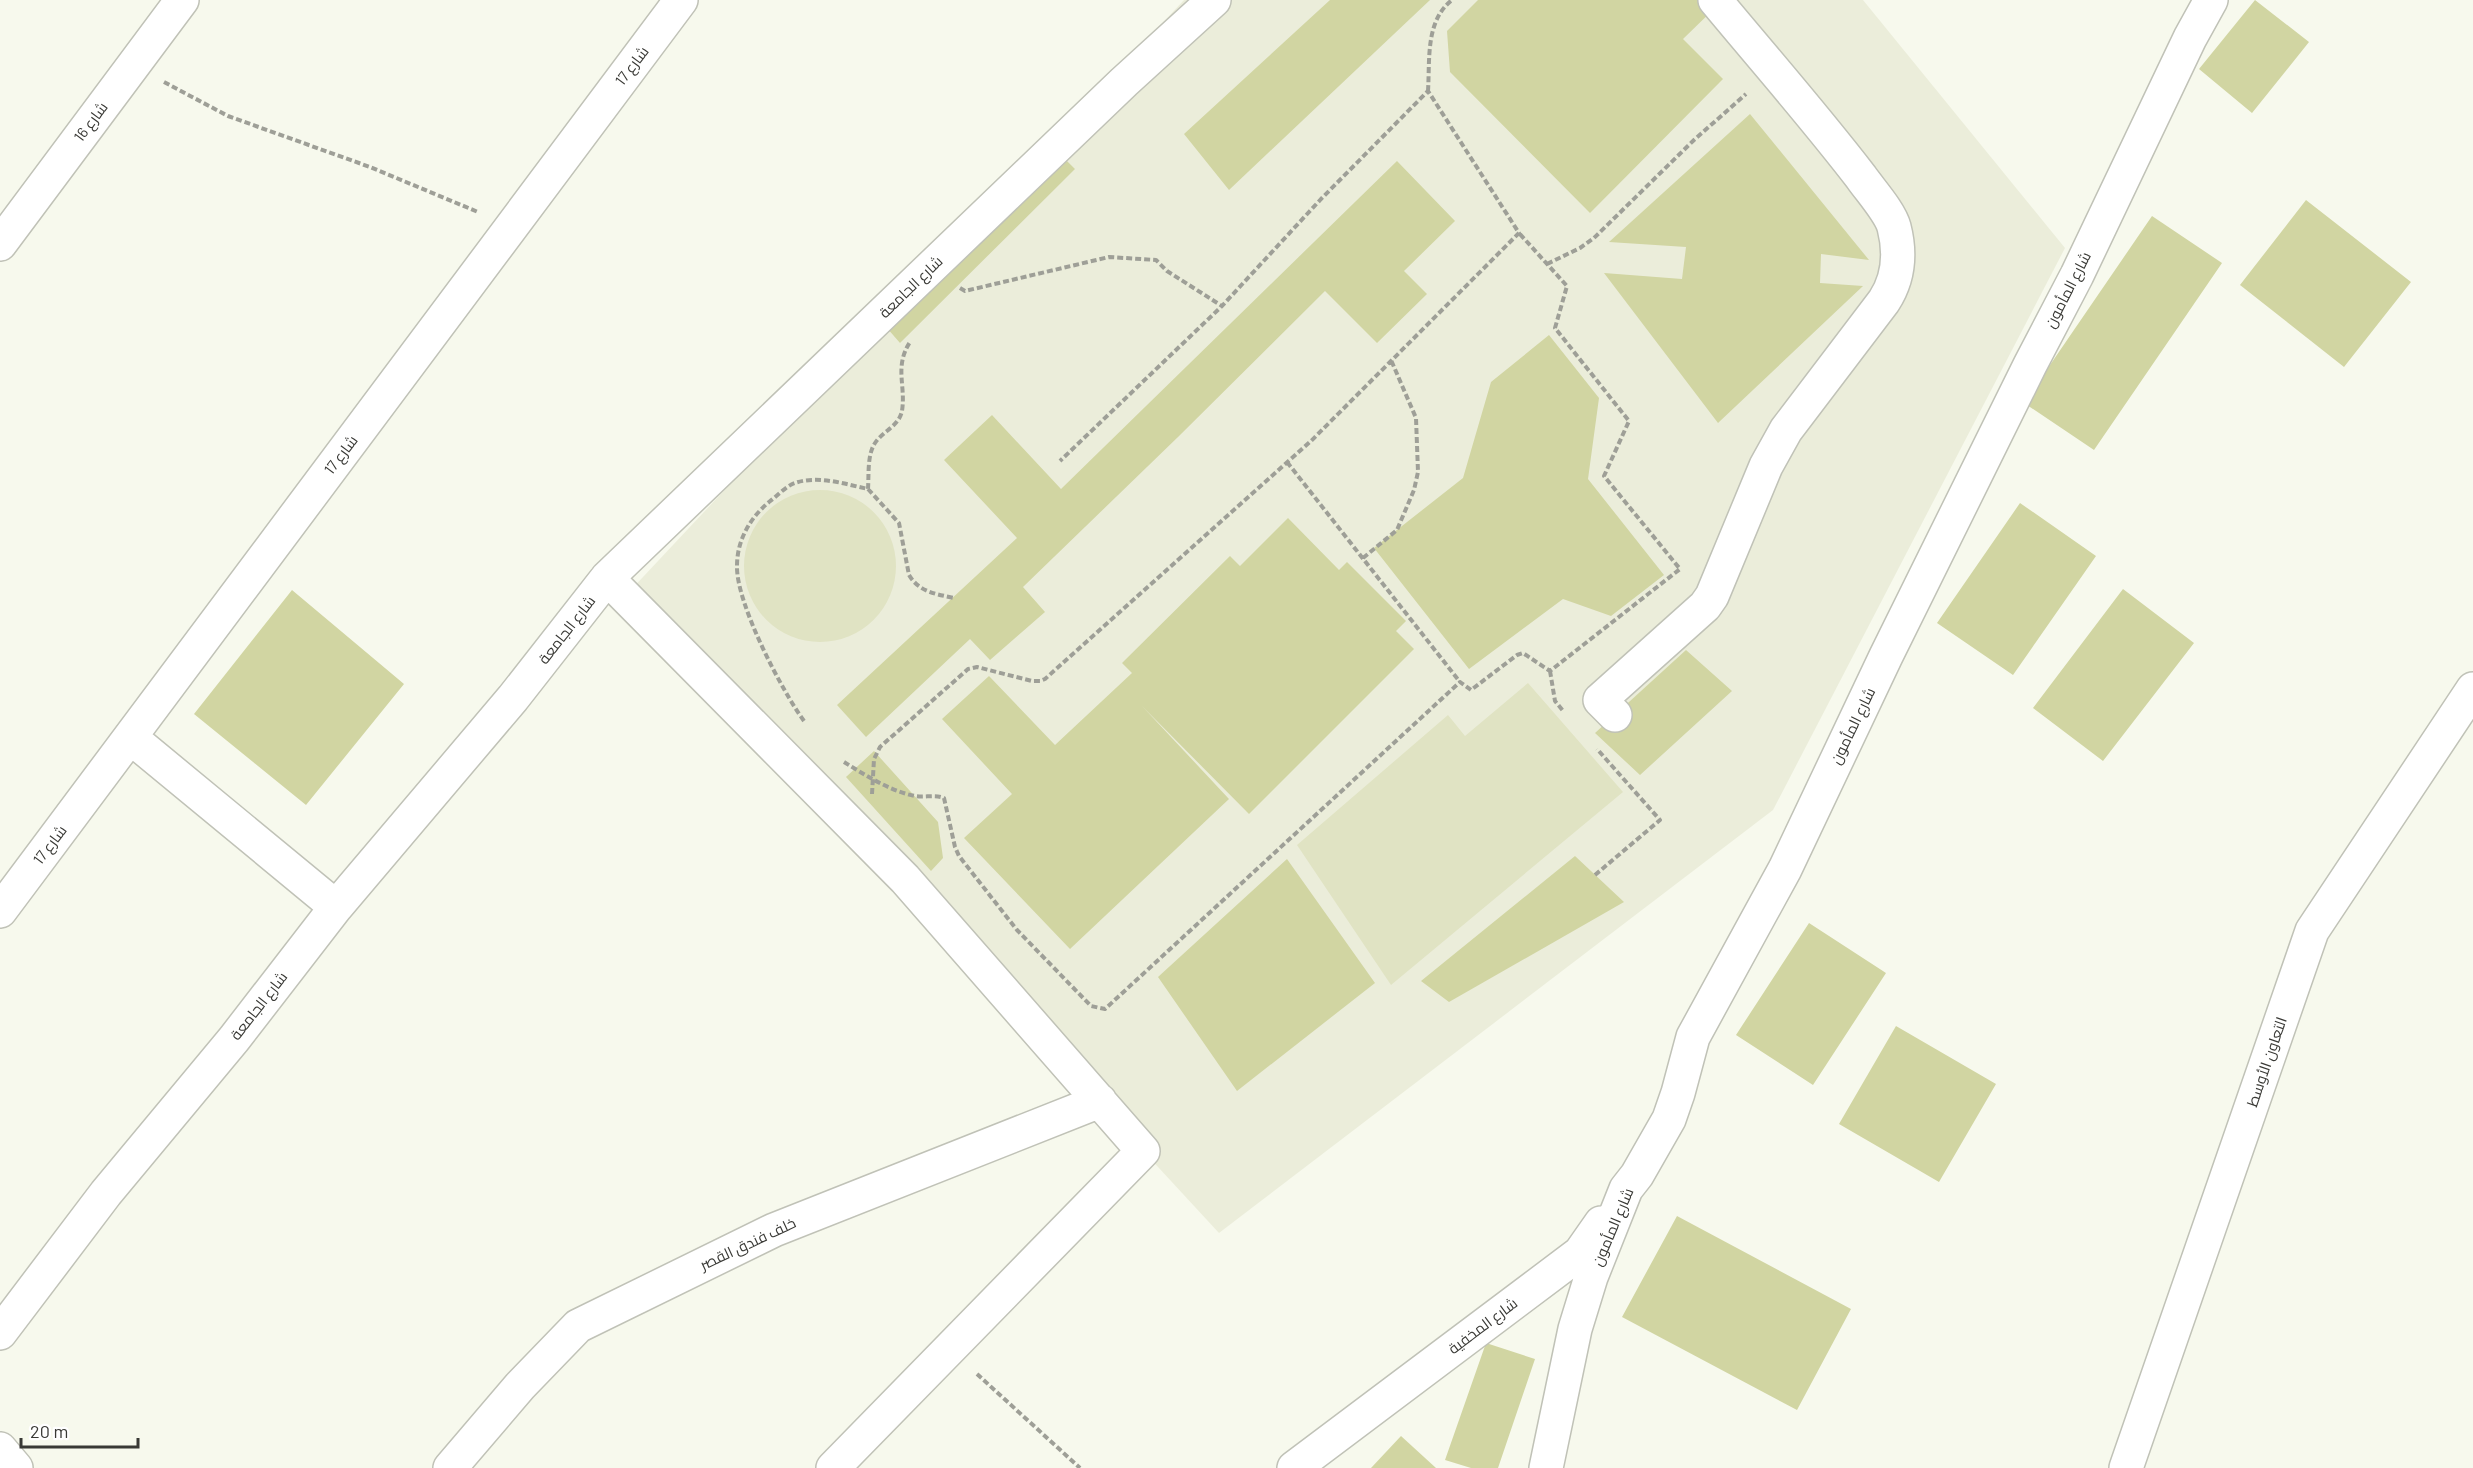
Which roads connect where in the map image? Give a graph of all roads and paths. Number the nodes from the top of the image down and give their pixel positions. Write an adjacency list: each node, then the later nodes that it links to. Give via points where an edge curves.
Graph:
1 (182, 0): 7 (street, شارع 16)
2 (681, 0): 10 (street, شارع 17)
3 (1214, 0): 14 (street, شارع الجامعة)
4 (1452, 0): 9 (path, via 1432,27)
5 (1715, 0): 8 (street)
6 (2211, 0): 40 (street, شارع المأمون, via 1896,635 1785,869 1692,1037 1669,1119)
7 (133, 66): 10 (path, via 228,116 370,167); 12 (street, شارع 16)
8 (1773, 70): 13 (path, via 1594,238); 29 (street, via 1844,156 1893,224 1898,249 1894,284 1786,430 1766,466 1705,606 1600,699)
9 (1428, 91): 11 (path); 17 (path)
10 (512, 226): 32 (street, شارع 17)
11 (1519, 233): 13 (path); 19 (path)
12 (0, 244)
13 (1547, 264): 26 (path, via 1566,286 1555,328 1629,421 1604,476 1680,569)
14 (933, 267): 15 (path); 24 (street, شارع الجامعة)
15 (960, 289): 16 (path); 17 (path, via 965,291 1109,257 1156,260)
16 (953, 297)
17 (1222, 306): 20 (path)
18 (916, 336): 22 (path, via 900,363 900,418 873,446)
19 (1391, 360): 21 (path); 23 (path, via 1416,418 1418,472 1397,530)
20 (1060, 461)
21 (1287, 462): 23 (path); 34 (path, via 1045,679 1032,681 977,667 968,669)
22 (868, 489): 25 (path, via 899,523 912,580 924,591); 31 (path, via 825,481 794,483 756,513 738,553 737,572 749,616 784,692)
23 (1363, 558): 27 (path)
24 (607, 578): 37 (street, شارع الجامعة, via 513,699); 39 (street, via 905,879)
25 (954, 598)
26 (1550, 672): 27 (path, via 1523,653 1471,690); 30 (path, via 1555,701)
27 (1460, 682): 35 (path, via 1105,1009 1091,1006 1017,930 959,856 944,798 915,796 873,780)
28 (2473, 689): 50 (street, التعاون الأوسط, via 2312,931)
29 (1615, 715)
30 (1570, 718)
31 (810, 728)
32 (130, 737): 37 (street); 38 (street, شارع 17)
33 (1592, 744): 36 (path, via 1660,820)
34 (877, 752)
35 (840, 759)
36 (1595, 875)
37 (336, 907): 41 (street, شارع الجامعة, via 234,1039 106,1193)
38 (0, 911)
39 (1100, 1101): 42 (street, via 1143,1151); 45 (street, خلف فندق القصر, via 774,1230 578,1326)
40 (1647, 1158): 48 (street, شارع المخفية, via 1580,1253); 49 (street, شارع المأمون, via 1626,1189 1582,1303)
41 (0, 1333)
42 (949, 1348): 46 (street); 47 (path)
43 (0, 1449): 44 (street)
44 (16, 1468)
45 (450, 1468)
46 (833, 1468)
47 (1080, 1468)
48 (1294, 1468)
49 (1546, 1468)
50 (2126, 1468)

